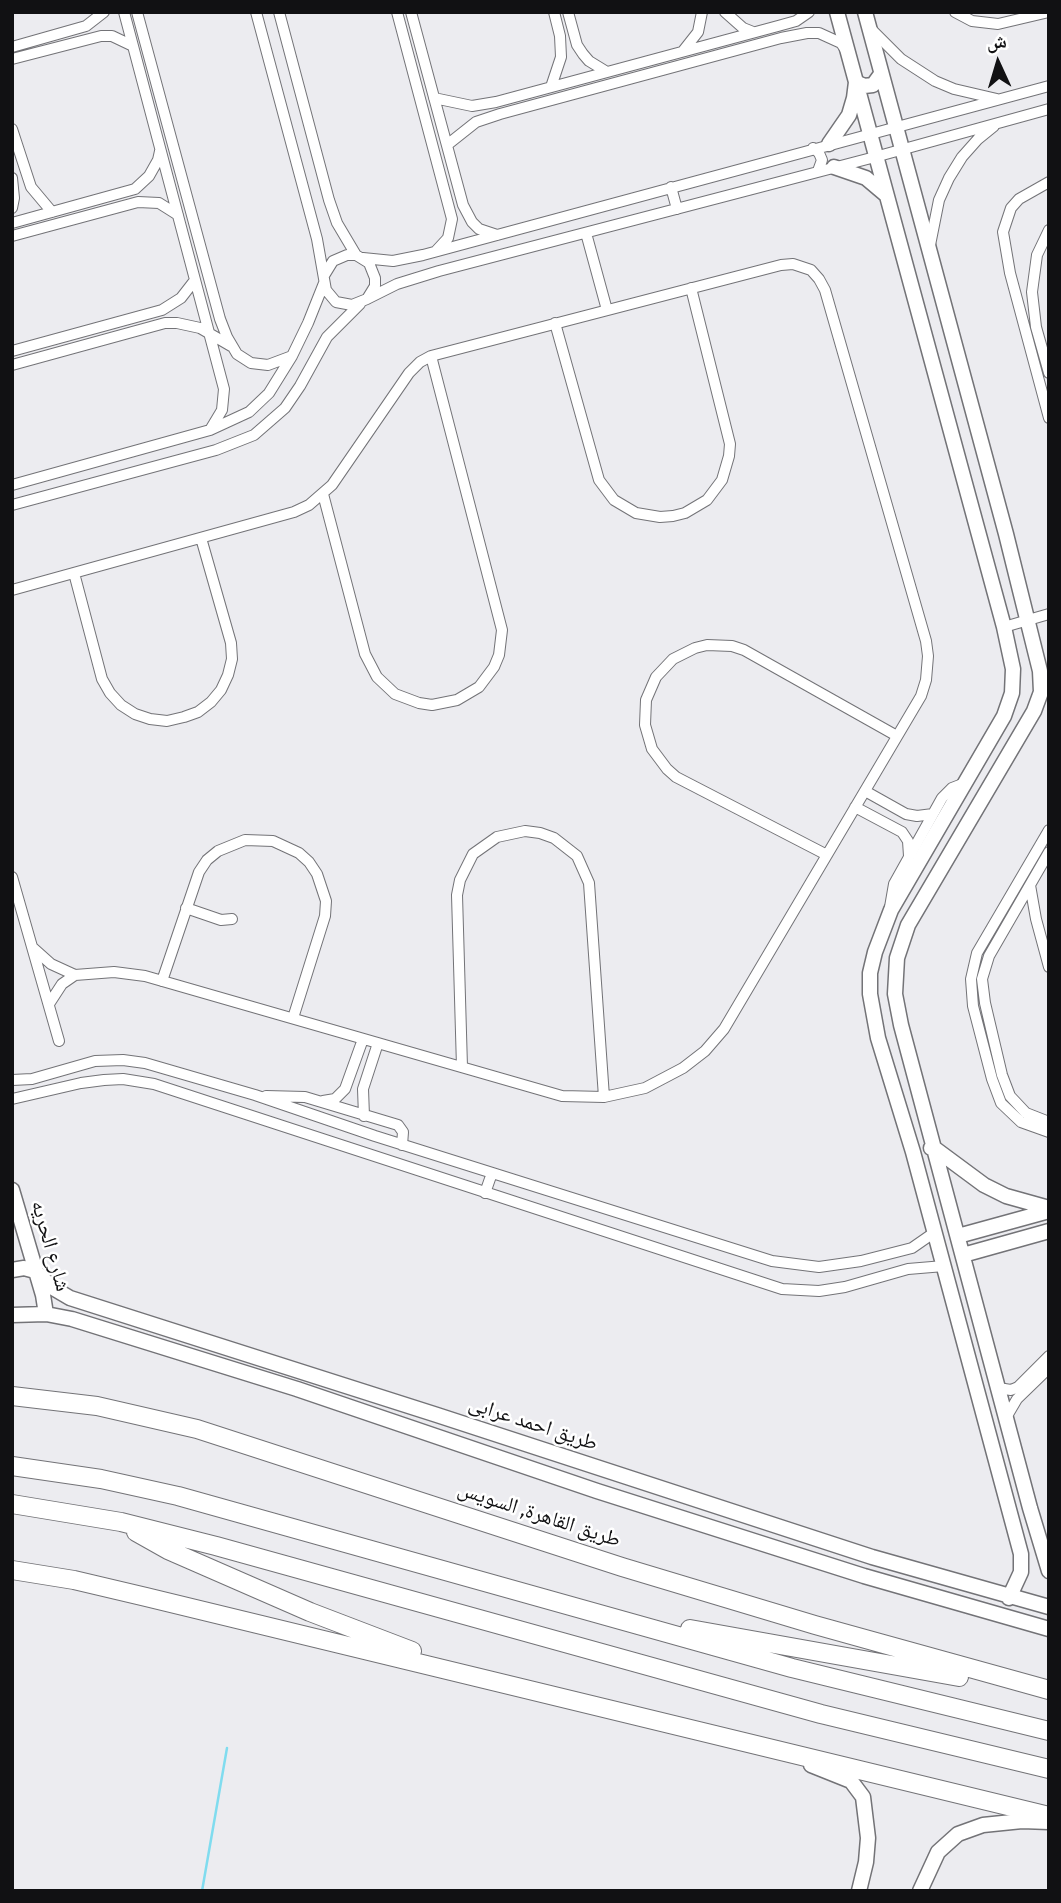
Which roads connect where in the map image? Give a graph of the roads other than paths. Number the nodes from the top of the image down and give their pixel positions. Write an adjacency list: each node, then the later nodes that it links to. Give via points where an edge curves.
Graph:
1 (104, 12): 17 (street)
2 (124, 12): 24 (street)
3 (137, 12): 38 (street)
4 (256, 12): 63 (street)
5 (279, 12): 61 (street)
6 (397, 12): 60 (street)
7 (411, 12): 34 (street)
8 (554, 12): 21 (street)
9 (568, 12): 20 (street)
10 (702, 12): 26 (street, via 698,32)
11 (726, 12): 19 (street)
12 (808, 12): 18 (street)
13 (837, 12): 27 (street)
14 (955, 12): 15 (street, via 972,21 998,24)
15 (1049, 12)
16 (867, 19): 30 (street); 35 (street, via 901,59 926,76 954,89)
17 (86, 26): 22 (street); 25 (street)
18 (778, 26): 19 (street); 23 (street, via 783,31)
19 (753, 32): 26 (street)
20 (573, 34): 21 (street); 29 (street, via 589,61)
21 (560, 36): 33 (street, via 559,68)
22 (90, 38): 24 (street, via 112,36); 28 (street)
23 (781, 38): 27 (street, via 819,33 841,43); 39 (street)
24 (132, 46): 40 (street)
25 (12, 47)
26 (682, 52): 29 (street)
27 (847, 52): 31 (street)
28 (13, 60)
29 (607, 72): 33 (street)
30 (881, 74): 31 (street, via 869,86); 42 (street)
31 (856, 82): 44 (street); 45 (street, via 849,115)
32 (1049, 86): 35 (street)
33 (551, 87): 36 (street)
34 (435, 98): 36 (street, via 472,106); 46 (street)
35 (1000, 99): 42 (street)
36 (496, 102): 39 (street, via 494,109)
37 (1049, 109): 41 (street)
38 (164, 112): 40 (street); 89 (street)
39 (500, 114): 46 (street, via 476,122)
40 (151, 116): 49 (street)
41 (997, 123): 48 (street); 75 (street, via 962,157 949,178 939,200)
42 (896, 127): 44 (street); 48 (street)
43 (12, 129): 52 (street)
44 (869, 134): 45 (street); 50 (street)
45 (829, 144): 47 (street)
46 (447, 145): 59 (street)
47 (813, 148): 53 (street, via 822,160); 56 (street)
48 (902, 149): 50 (street); 66 (street)
49 (160, 150): 57 (street, via 149,176); 68 (street)
50 (875, 157): 51 (street); 58 (street)
51 (834, 167): 53 (street); 58 (street, via 858,174)
52 (24, 168): 54 (street); 67 (street, via 37,196)
53 (818, 171): 65 (street)
54 (12, 175): 64 (street)
55 (1049, 182): 95 (street, via 1019,199 1003,232)
56 (671, 187): 65 (street); 73 (street)
57 (125, 192): 62 (street, via 133,196); 67 (street)
58 (885, 194): 69 (street)
59 (461, 196): 60 (street); 73 (street, via 472,222)
60 (448, 199): 76 (street, via 451,229 442,246)
61 (329, 200): 63 (street, via 321,206); 77 (street, via 337,223)
62 (130, 204): 68 (street, via 159,203); 74 (street)
63 (308, 205): 79 (street)
64 (12, 208)
65 (677, 209): 72 (street)
66 (919, 211): 69 (street, via 903,207); 75 (street)
67 (52, 212): 70 (street)
68 (178, 215): 80 (street)
69 (892, 219): 98 (street)
70 (12, 223)
71 (1049, 230): 94 (street, via 1037,255 1032,292)
72 (586, 233): 78 (street); 84 (street)
73 (498, 235): 76 (street)
74 (12, 236)
75 (929, 248): 96 (street)
76 (428, 254): 77 (street, via 393,261); 78 (street, via 420,261)
77 (359, 257): 79 (street, via 340,256); 82 (street, via 369,263 375,278 372,293)
78 (431, 274): 82 (street)
79 (324, 278): 82 (street, via 326,290 336,302 352,306); 88 (street)
80 (195, 280): 83 (street, via 181,298); 87 (street)
81 (691, 288): 84 (street); 86 (street, via 730,444 722,480 707,500 685,513 660,517 636,513 614,500 599,480); 112 (street, via 787,264 805,267 822,284 928,649 924,688)
82 (363, 301): 88 (street, via 334,328)
83 (162, 310): 85 (street, via 167,316); 90 (street)
84 (607, 310): 86 (street)
85 (165, 323): 87 (street, via 189,324); 93 (street)
86 (555, 323): 92 (street)
87 (210, 334): 89 (street); 97 (street, via 224,390 222,410)
88 (313, 339): 91 (street); 100 (street, via 293,398 265,427 229,446)
89 (231, 346): 91 (street, via 243,359 259,365)
90 (12, 351)
91 (292, 356): 97 (street, via 259,403)
92 (431, 356): 102 (street, via 409,373); 102 (street, via 502,630 499,655 479,687 457,700 432,705 395,694 377,677 365,654)
93 (12, 365)
94 (1049, 373)
95 (1049, 418)
96 (977, 426): 98 (street); 109 (street)
97 (210, 430): 99 (street)
98 (952, 434): 110 (street)
99 (153, 447): 100 (street); 101 (street)
100 (158, 466): 103 (street)
101 (16, 484): 103 (street)
102 (323, 495): 105 (street, via 294,512)
103 (24, 502): 104 (street)
104 (12, 505)
105 (201, 538): 106 (street); 106 (street, via 232,659 221,690 204,707 184,717 150,719 135,714 110,694)
106 (74, 573): 107 (street)
107 (12, 590)
108 (1049, 614): 109 (street)
109 (1029, 620): 110 (street); 111 (street)
110 (1004, 627): 113 (street, via 1013,669 1012,693)
111 (1043, 701): 119 (street)
112 (897, 736): 114 (street); 123 (street, via 732,646 695,648 673,659 656,677 646,700 645,725 652,749 667,769)
113 (965, 783): 116 (street); 118 (street, via 948,791)
114 (864, 791): 115 (street); 117 (street)
115 (855, 807): 120 (street); 123 (street)
116 (950, 809): 119 (street); 130 (street)
117 (906, 814): 118 (street); 120 (street)
118 (933, 814): 124 (street)
119 (970, 818): 157 (street, via 908,925 895,976 897,1011)
120 (898, 828): 124 (street, via 908,841)
121 (1049, 830): 122 (street)
122 (1045, 851): 125 (street)
123 (827, 856): 150 (street, via 715,1040 671,1076 645,1088)
124 (909, 856): 130 (street, via 893,889)
125 (1035, 864): 127 (street); 155 (street, via 977,953 971,992 1001,1102 1021,1122)
126 (12, 877): 128 (street)
127 (1030, 885): 131 (street); 133 (street)
128 (15, 895): 134 (street)
129 (186, 908): 132 (street, via 221,920); 137 (street); 139 (street, via 199,872 231,844 273,841 309,862 323,887 325,916)
130 (891, 910): 158 (street, via 874,952 870,994 878,1038)
131 (1015, 910): 133 (street); 154 (street, via 989,956 982,990 1010,1096 1026,1113)
132 (232, 919)
133 (1036, 919): 135 (street)
134 (32, 947): 136 (street, via 51,964); 138 (street)
135 (1049, 967)
136 (75, 975): 137 (street, via 121,973); 138 (street)
137 (162, 981): 139 (street)
138 (49, 1004): 141 (street)
139 (293, 1018): 140 (street)
140 (363, 1039): 142 (street); 146 (street)
141 (59, 1041)
142 (378, 1043): 143 (street); 148 (street)
143 (462, 1067): 150 (street, via 562,1096); 150 (street, via 460,880 473,855 490,841 511,833 540,833 577,856 589,883)
144 (164, 1069): 145 (street, via 104,1060); 147 (street); 149 (street)
145 (12, 1080)
146 (346, 1085): 148 (street); 152 (street, via 339,1096)
147 (165, 1088): 151 (street, via 104,1080); 161 (street)
148 (363, 1089): 153 (street)
149 (255, 1095): 152 (street); 156 (street)
150 (604, 1097)
151 (12, 1099)
152 (321, 1101): 153 (street)
153 (365, 1116): 156 (street, via 398,1125)
154 (1049, 1122)
155 (1049, 1132)
156 (402, 1144): 159 (street)
157 (934, 1148): 158 (street); 162 (street, via 984,1185); 166 (street)
158 (914, 1152): 165 (street)
159 (492, 1172): 161 (street); 168 (street, via 772,1261 819,1268)
160 (12, 1190): 163 (street, شارع الحريه)
161 (485, 1193): 172 (street, via 782,1289 819,1291)
162 (1049, 1209): 166 (street)
163 (16, 1220): 171 (street, شارع الحريه)
164 (1049, 1231): 167 (street)
165 (935, 1232): 168 (street, via 912,1248); 169 (street)
166 (958, 1236): 167 (street)
167 (963, 1255): 177 (street)
168 (879, 1256): 172 (street)
169 (944, 1266): 172 (street); 183 (street)
170 (12, 1270): 171 (street)
171 (35, 1271): 173 (street, شارع الحريه); 185 (street, طريق احمد عرابى, via 70,1298)
172 (884, 1275)
173 (46, 1314): 174 (street, طريق احمد عرابى); 186 (street, طريق احمد عرابى, via 298,1389)
174 (12, 1315)
175 (1049, 1356): 177 (street, via 1018,1387)
176 (1049, 1368): 179 (street)
177 (999, 1388): 179 (street)
178 (12, 1396): 194 (highway, طريق القاهرة, السويس, via 130,1412 218,1435 622,1567)
179 (1007, 1416): 182 (street)
180 (12, 1466): 191 (highway, via 178,1496)
181 (12, 1504): 184 (highway)
182 (1030, 1508): 183 (street); 188 (street)
183 (1010, 1514): 189 (street, via 1022,1563)
184 (121, 1522): 193 (highway, via 168,1550 328,1620); 197 (highway, via 821,1714)
185 (826, 1542): 186 (street); 189 (street, طريق احمد عرابى)
186 (820, 1562): 192 (street, طريق احمد عرابى)
187 (12, 1570): 193 (highway, via 110,1588)
188 (1049, 1571)
189 (1009, 1598): 190 (street, طريق احمد عرابى)
190 (1049, 1607)
191 (618, 1618): 194 (highway); 195 (highway, via 792,1668)
192 (1049, 1629)
193 (490, 1679): 196 (highway)
194 (1049, 1690)
195 (1049, 1731)
196 (789, 1752): 198 (highway); 200 (street, via 850,1781 861,1792 868,1838)
197 (1049, 1769)
198 (1049, 1816)
199 (1049, 1822): 201 (street, via 992,1824 958,1834 937,1852)
200 (859, 1891)
201 (920, 1891)

